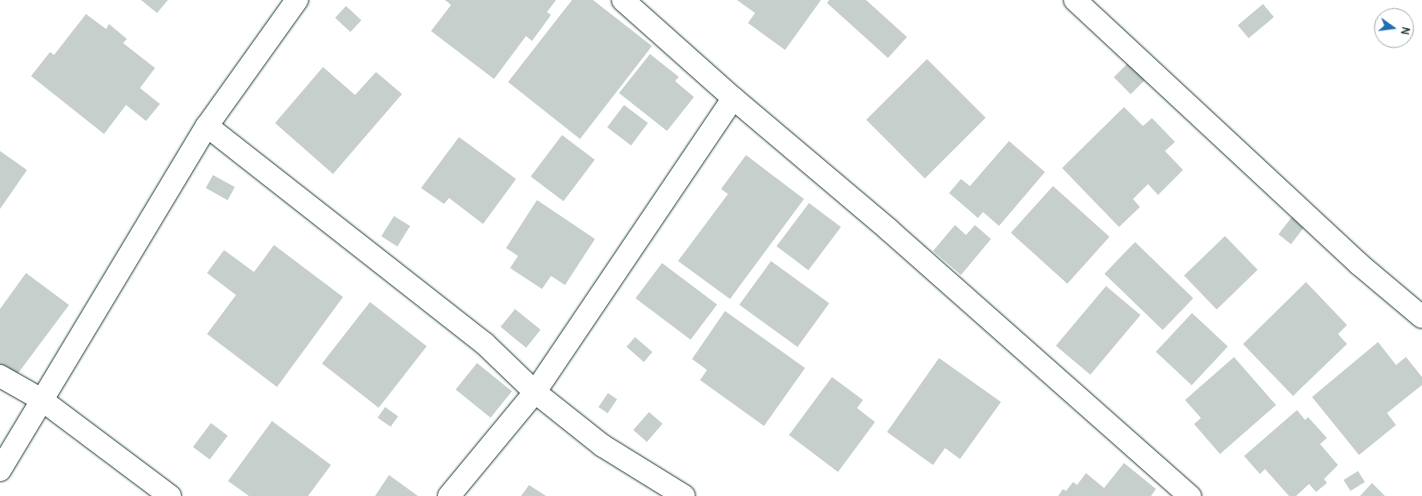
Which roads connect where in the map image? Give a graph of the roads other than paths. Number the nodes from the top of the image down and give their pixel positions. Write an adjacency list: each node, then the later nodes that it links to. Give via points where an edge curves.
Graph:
1 (297, 0): 5 (street)
2 (623, 0): 4 (street)
3 (1075, 0): 6 (street, via 1359,264)
4 (732, 98): 8 (street); 14 (street, via 889,230)
5 (207, 126): 8 (street, via 484,343); 9 (street)
6 (1422, 317)
7 (0, 376): 9 (street)
8 (535, 392): 12 (street); 13 (street, via 603,446)
9 (42, 400): 10 (street); 11 (street)
10 (0, 470)
11 (170, 496)
12 (449, 496)
13 (684, 496)
14 (1190, 496)

